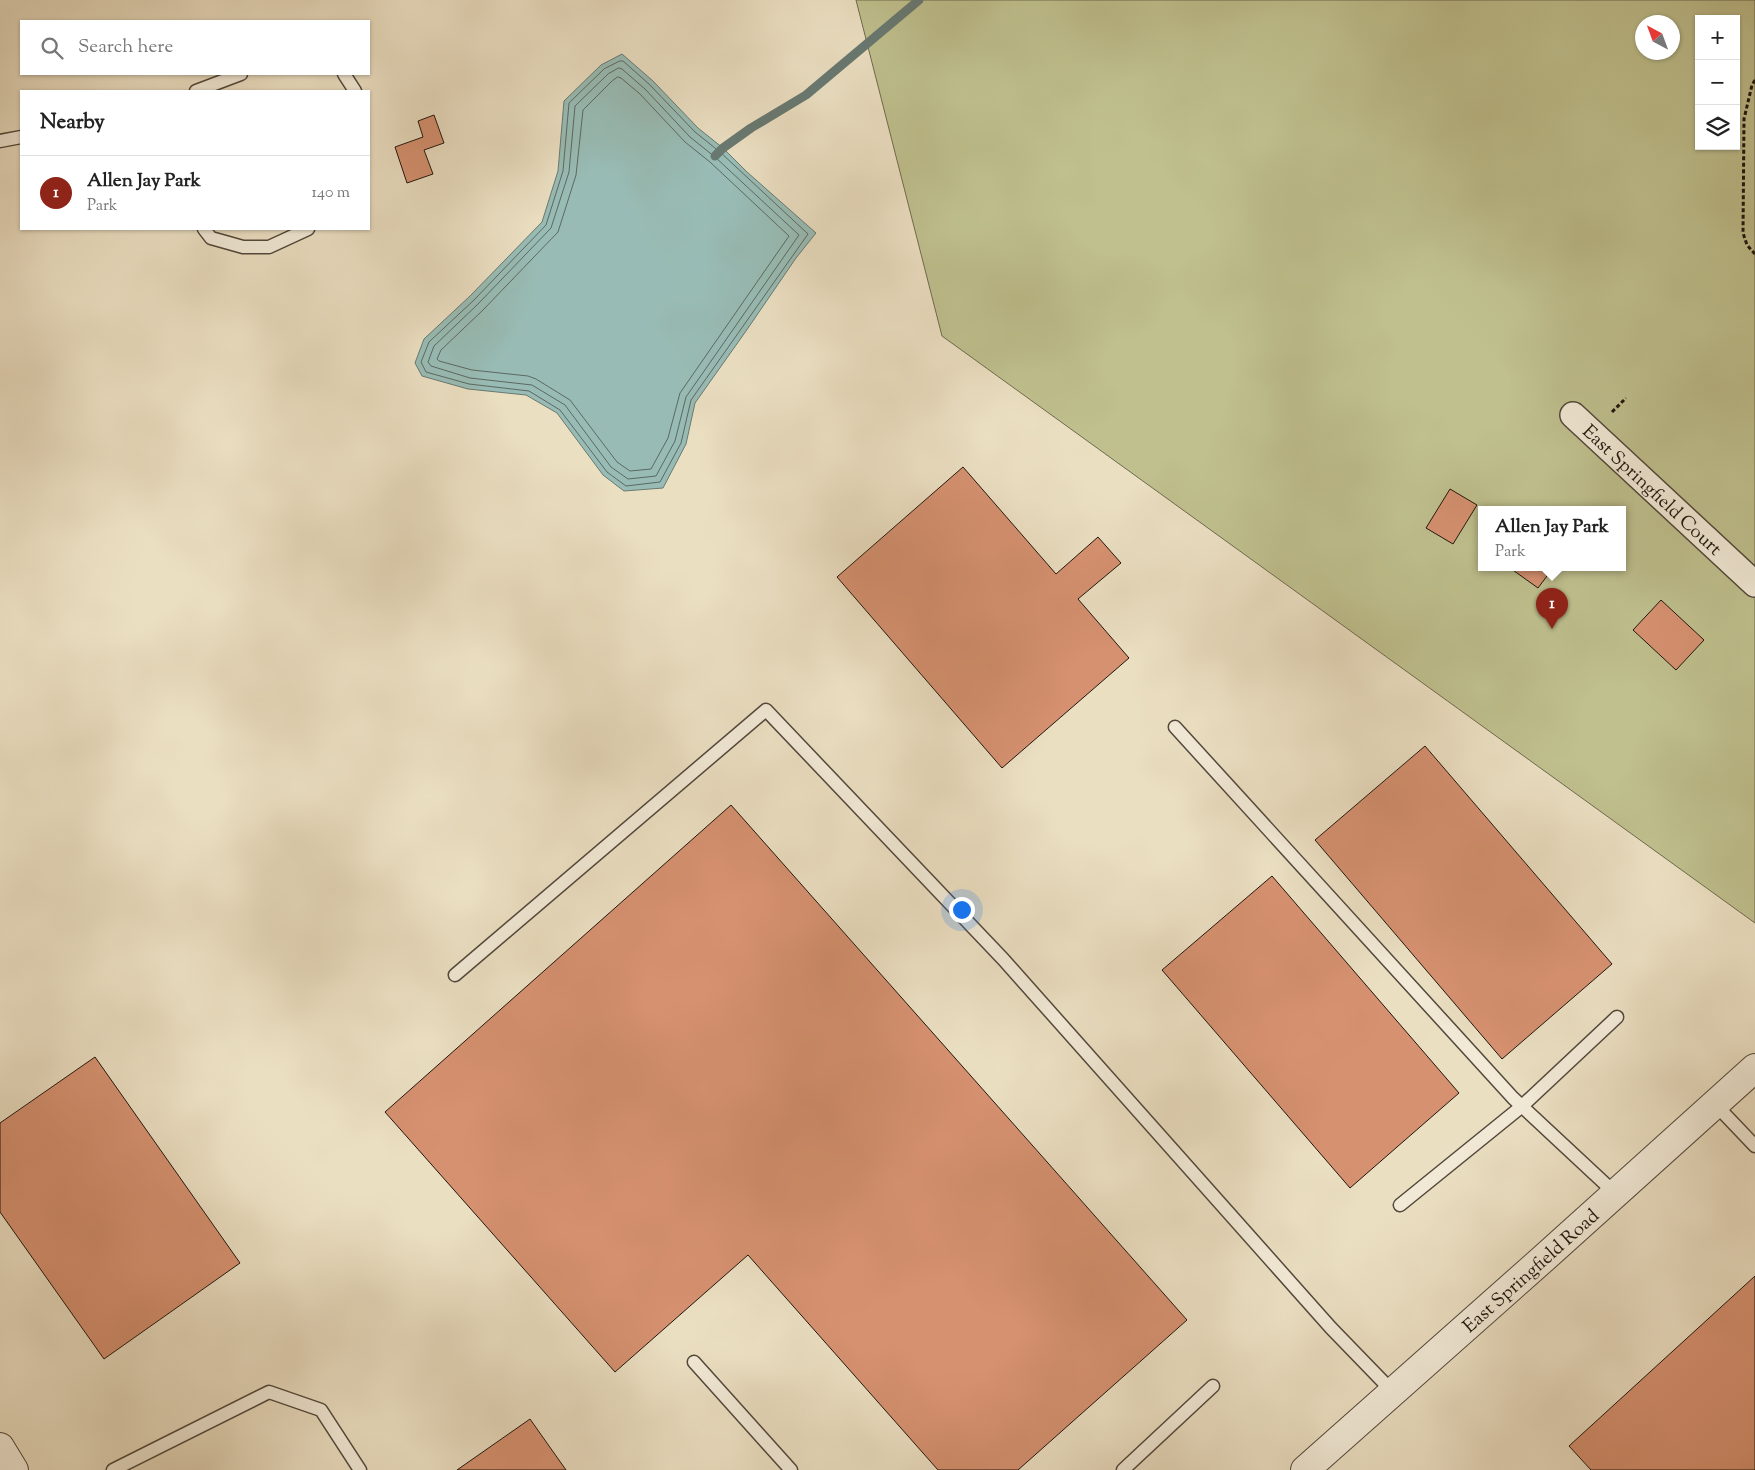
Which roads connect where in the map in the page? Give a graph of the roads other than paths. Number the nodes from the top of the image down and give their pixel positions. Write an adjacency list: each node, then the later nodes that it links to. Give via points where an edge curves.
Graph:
1 (238, 75): 3 (lane)
2 (345, 75): 4 (lane)
3 (199, 90)
4 (354, 90)
5 (20, 137): 6 (lane)
6 (0, 142)
7 (205, 230): 8 (lane, via 211,238 243,247 269,247)
8 (306, 230)
9 (1573, 415): 10 (street, East Springfield Court)
10 (1755, 584)
11 (1175, 727): 16 (lane)
12 (455, 975): 22 (lane, via 766,710 1003,959 1331,1328)
13 (1617, 1017): 16 (lane)
14 (1755, 1068): 15 (street, East Springfield Road)
15 (1715, 1104): 17 (lane); 18 (street, East Springfield Road)
16 (1521, 1107): 18 (lane); 19 (lane)
17 (1755, 1146)
18 (1616, 1194): 22 (street, East Springfield Road)
19 (1400, 1205)
20 (694, 1362): 27 (lane)
21 (1213, 1386): 28 (lane)
22 (1393, 1392): 29 (street, East Springfield Road)
23 (0, 1446): 24 (street)
24 (14, 1470)
25 (114, 1470): 26 (lane, via 269,1392 321,1410)
26 (360, 1470)
27 (791, 1470)
28 (1123, 1470)
29 (1304, 1470)

